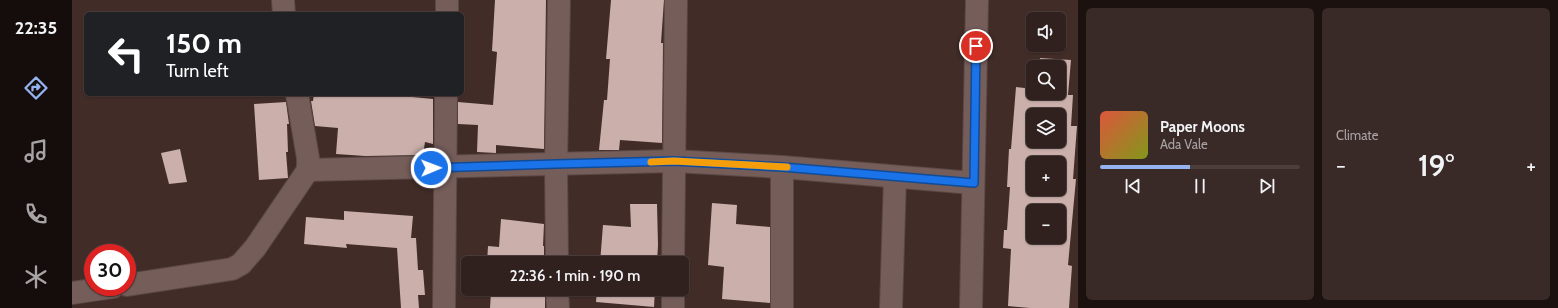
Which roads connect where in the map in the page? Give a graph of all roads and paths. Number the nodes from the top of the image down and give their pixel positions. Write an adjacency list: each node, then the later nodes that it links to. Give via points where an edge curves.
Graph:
1 (282, 0): 6 (street)
2 (447, 0): 7 (street)
3 (559, 0): 11 (street)
4 (676, 0): 10 (street)
5 (977, 0): 16 (street)
6 (284, 12)
7 (447, 12)
8 (297, 96): 14 (street)
9 (446, 96): 13 (street)
10 (674, 161): 11 (street); 12 (street); 18 (street)
11 (556, 164): 13 (street); 17 (street)
12 (782, 167): 15 (street); 27 (street)
13 (445, 168): 14 (street); 24 (street)
14 (308, 170): 19 (street, via 255,248 241,264 232,269)
15 (895, 177): 16 (street); 28 (street)
16 (974, 183): 29 (street)
17 (557, 256)
18 (673, 256)
19 (136, 284)
20 (84, 291): 21 (street)
21 (72, 293)
22 (557, 296): 25 (street)
23 (673, 296): 26 (street)
24 (444, 308)
25 (558, 308)
26 (673, 308)
27 (782, 308)
28 (891, 308)
29 (971, 308)

